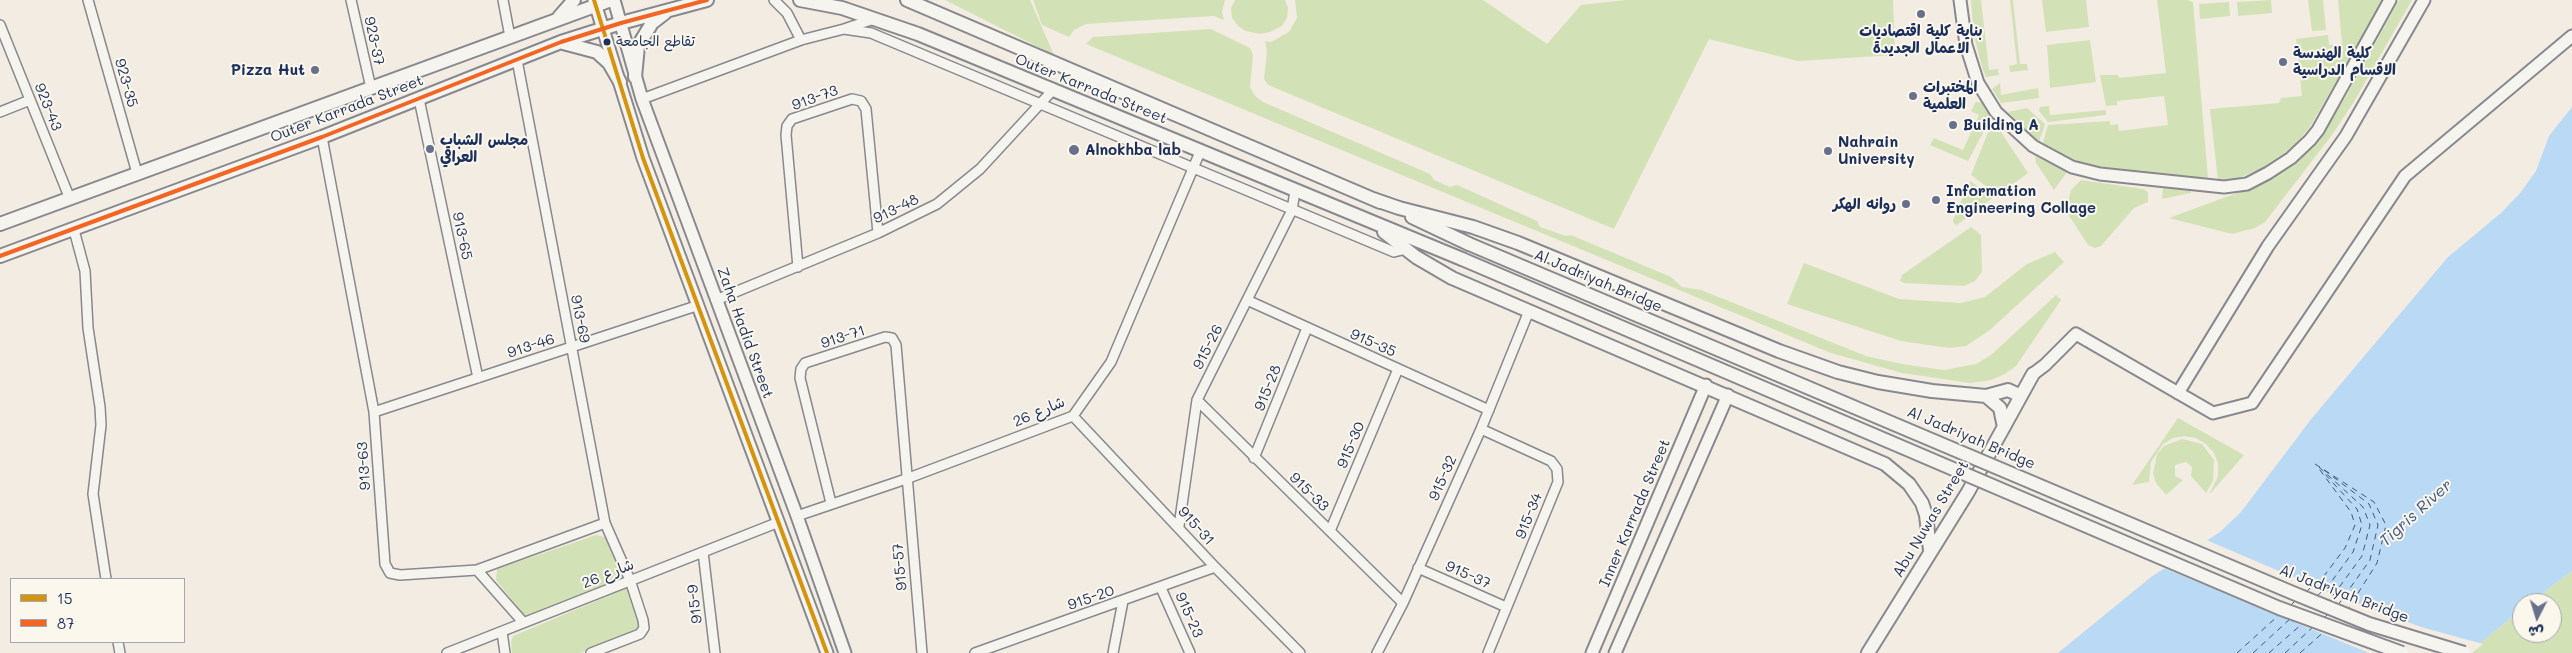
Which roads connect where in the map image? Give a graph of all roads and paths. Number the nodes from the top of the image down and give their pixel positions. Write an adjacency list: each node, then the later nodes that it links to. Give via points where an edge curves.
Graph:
1 (88, 0): 40 (street, 923-35)
2 (351, 0): 30 (street, 923-37)
3 (503, 0): 24 (street)
4 (574, 0): 18 (main road)
5 (612, 0): 14 (main road, Outer Karrada Street); 20 (street, Zaha Hadid Street)
6 (707, 0): 15 (main road, Outer Karrada Street)
7 (774, 0): 25 (street, via 787,13)
8 (800, 0): 16 (main road, Outer Karrada Street)
9 (907, 0): 17 (main road, Outer Karrada Street)
10 (922, 0): 17 (street)
11 (1960, 0): 12 (street, via 1966,45 1978,83 1996,112 2034,146 2072,166 2100,174 2214,187 2247,184 2280,166 2305,145 2318,130)
12 (2390, 0)
13 (2424, 0): 62 (street, via 2346,136 2268,246)
14 (595, 2): 18 (main road, Outer Karrada Street); 22 (street)
15 (668, 10): 20 (main road, Outer Karrada Street); 28 (main road, via 644,32 638,46)
16 (876, 18): 21 (street); 31 (main road, Outer Karrada Street)
17 (950, 18): 43 (main road, Outer Karrada Street)
18 (553, 21): 24 (main road, Outer Karrada Street)
19 (0, 25): 34 (street, 923-43)
20 (622, 29): 22 (main road, Outer Karrada Street); 28 (street, Zaha Hadid Street)
21 (844, 29): 25 (street); 35 (street, via 871,33)
22 (605, 34): 26 (main road, Outer Karrada Street); 29 (street)
23 (2572, 36): 62 (street, via 2405,176 2252,403 2213,413)
24 (510, 37): 30 (main road, Outer Karrada Street)
25 (801, 40): 32 (street)
26 (561, 42): 27 (main road, Outer Karrada Street); 29 (main road, via 597,52 609,63)
27 (517, 60): 33 (main road, Outer Karrada Street); 57 (street, 913-69)
28 (635, 77): 32 (street, Zaha Hadid Street)
29 (620, 82): 54 (street, via 643,158)
30 (370, 88): 40 (main road, Outer Karrada Street)
31 (1052, 91): 35 (street, 913-48); 38 (main road, Outer Karrada Street)
32 (642, 98): 52 (street, Zaha Hadid Street)
33 (419, 99): 37 (main road, Outer Karrada Street); 60 (street, 913-65)
34 (30, 100): 36 (street); 42 (street, 923-43)
35 (1040, 104): 39 (street); 48 (street, 913-48, via 980,169 937,204)
36 (0, 112)
37 (322, 137): 47 (main road, Outer Karrada Street); 68 (street, 913-63)
38 (1200, 152): 39 (street, شارع 26); 41 (main road, Outer Karrada Street)
39 (1194, 169): 44 (street); 69 (street, شارع 26, via 1111,362)
40 (137, 173): 42 (main road, Outer Karrada Street)
41 (1295, 191): 44 (street, 915-26); 45 (main road, Outer Karrada Street)
42 (70, 199): 46 (main road, Outer Karrada Street)
43 (1374, 199): 64 (main road, via 1518,243 1818,366 1905,387); 110 (main road, Al Jadriyah Bridge, bridge, via 1469,244 2292,593 2369,624)
44 (1292, 210): 49 (street, via 1394,252); 53 (street, 915-26)
45 (1366, 219): 49 (main road); 109 (main road, bridge, via 2234,589)
46 (0, 224)
47 (74, 230): 50 (main road, Outer Karrada Street); 85 (street, via 84,271 88,328 100,407 93,494)
48 (878, 233): 51 (street, 913-48); 51 (street, 913-73, via 866,109 861,101 852,99 792,119 786,135)
49 (1406, 249): 55 (main road, via 1440,271)
50 (0, 256)
51 (798, 267): 52 (street, 913-48)
52 (716, 300): 75 (street, Zaha Hadid Street)
53 (1247, 300): 56 (street, 915-35); 66 (street, 915-26)
54 (696, 306): 57 (street, 913-46); 76 (street)
55 (1529, 311): 61 (main road); 67 (street, 915-32)
56 (1307, 328): 58 (street, 915-35); 72 (street, 915-28)
57 (572, 347): 60 (street, 913-46); 77 (street, 913-69)
58 (1398, 369): 67 (street, 915-35); 79 (street, 915-30)
59 (2033, 374): 62 (street, via 2076,334); 64 (main road); 65 (main road, Abu Nuwas Street)
60 (478, 378): 68 (street, 913-46)
61 (1706, 385): 63 (main road); 106 (street, Inner Karrada Street)
62 (2178, 393)
63 (1728, 395): 80 (main road, via 1876,459 1893,470 1909,484 1922,503); 107 (street)
64 (1986, 396): 65 (main road, via 2008,390); 70 (main road, via 2000,408)
65 (2021, 396): 70 (main road, Abu Nuwas Street)
66 (1197, 400): 72 (street, 915-33); 78 (street, 915-26)
67 (1488, 410): 71 (street, 915-32)
68 (374, 412): 84 (street, 913-63, via 385,564 390,573)
69 (1073, 416): 73 (street, شارع 26); 78 (street, 915-31)
70 (2004, 427): 80 (main road, Abu Nuwas Street, via 1968,492)
71 (1481, 429): 83 (street, 915-32); 90 (street, 915-34, via 1551,461 1557,469 1558,482)
72 (1254, 458): 79 (street, 915-33)
73 (906, 479): 74 (street, شارع 26); 74 (street, 913-71, via 896,345 892,338 885,338 805,363 801,370 800,378); 99 (street, 915-57)
74 (830, 503): 75 (street, شارع 26)
75 (797, 516): 98 (street, Zaha Hadid Street)
76 (780, 522): 81 (street, شارع 26); 97 (street)
77 (604, 523): 84 (street, 913-63); 86 (street, 913-69)
78 (1179, 526): 82 (street, 915-31)
79 (1330, 531): 89 (street, 915-33)
80 (1930, 550): 108 (main road, Abu Nuwas Street)
81 (703, 552): 86 (street, شارع 26); 96 (street, 915-9)
82 (1215, 567): 87 (street, 915-20); 103 (street, 915-31)
83 (1418, 568): 89 (street, 915-32); 90 (street, 915-37)
84 (476, 570): 91 (street)
85 (106, 578)
86 (630, 580): 91 (street, شارع 26); 95 (street, 913-69, via 644,628 640,634)
87 (1162, 588): 88 (street, 915-20); 102 (street, 915-23)
88 (1123, 601): 100 (street, 915-20); 101 (street)
89 (1403, 603): 104 (street, 915-32)
90 (1506, 607): 105 (street, 915-34)
91 (523, 622): 92 (street, شارع 26)
92 (502, 632): 93 (street, شارع 26); 94 (street)
93 (447, 653)
94 (505, 653)
95 (591, 653)
96 (715, 653)
97 (827, 653)
98 (845, 653)
99 (922, 653)
100 (975, 653)
101 (1113, 653)
102 (1190, 653)
103 (1300, 653)
104 (1377, 653)
105 (1488, 653)
106 (1592, 653)
107 (1615, 653)
108 (1868, 653)
109 (2402, 653)
110 (2464, 653)

